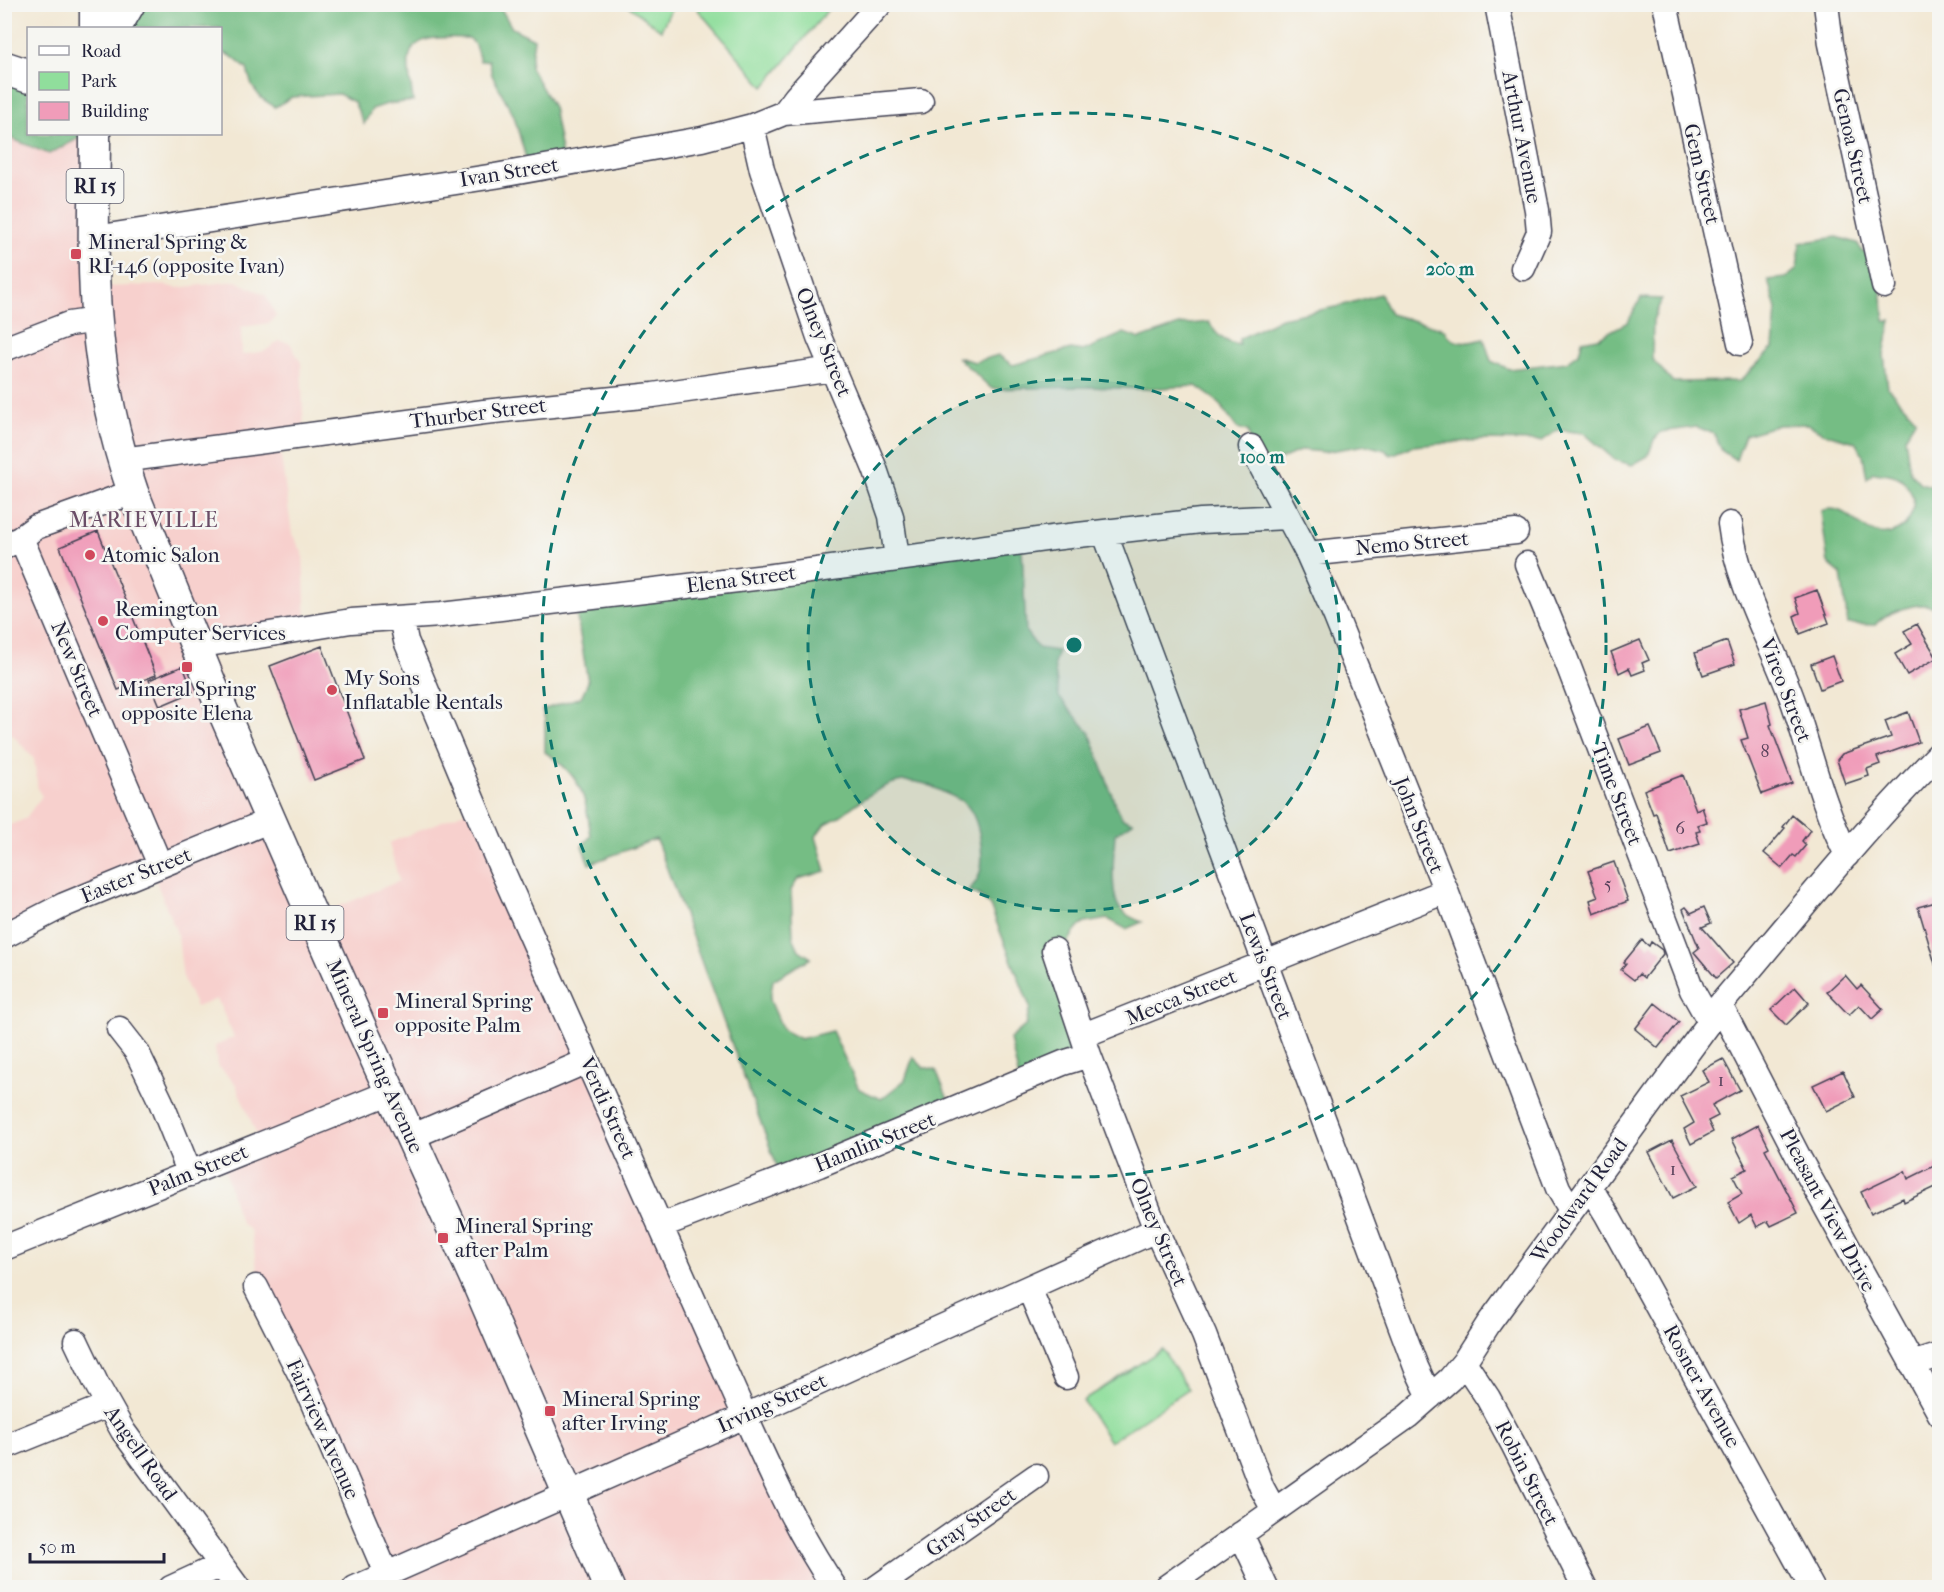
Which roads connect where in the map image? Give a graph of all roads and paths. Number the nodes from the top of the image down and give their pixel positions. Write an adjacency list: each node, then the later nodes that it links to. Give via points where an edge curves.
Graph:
1 (95, 4): 7 (main road)
2 (128, 4): 8 (highway)
3 (880, 4): 12 (street)
4 (1497, 4): 16 (street, Arthur Avenue, via 1537,210 1539,232)
5 (1665, 4): 19 (street, Gem Street)
6 (1826, 4): 17 (street, Genoa Street, via 1831,44)
7 (95, 27)
8 (115, 27)
9 (4, 68): 10 (highway)
10 (27, 76)
11 (921, 101): 12 (street, Ivan Street)
12 (784, 113): 13 (street, Ivan Street)
13 (752, 126): 15 (street, Ivan Street, via 702,139 495,176); 21 (street, Olney Street, via 762,170)
14 (95, 135): 15 (main road, Mineral Spring Avenue / RI 15)
15 (95, 238): 18 (main road, Mineral Spring Avenue / RI 15)
16 (1523, 268)
17 (1884, 286)
18 (97, 320): 20 (street, via 69,324); 23 (main road, Mineral Spring Avenue / RI 15, via 105,388)
19 (1740, 343)
20 (4, 350)
21 (833, 369): 23 (street, Thurber Street); 31 (street, Olney Street, via 891,516)
22 (1251, 447): 25 (street, John Street)
23 (122, 460): 24 (main road, Mineral Spring Avenue / RI 15)
24 (133, 492): 29 (street, via 36,527); 34 (main road, Mineral Spring Avenue / RI 15)
25 (1287, 517): 28 (street, Elena Street, via 1201,521); 30 (street, John Street)
26 (1730, 524): 37 (street, Vireo Street, via 1746,589 1793,703 1833,827)
27 (1516, 532): 30 (street, Nemo Street)
28 (1105, 534): 31 (street, Elena Street); 42 (street, Lewis Street)
29 (13, 543): 38 (street, New Street)
30 (1308, 554): 39 (street, John Street)
31 (897, 558): 33 (street, Elena Street)
32 (1527, 564): 43 (street, Time Street, via 1692,990)
33 (401, 618): 34 (street, Elena Street, via 351,621); 46 (street, Verdi Street, via 406,641 495,855)
34 (196, 646): 36 (main road, Mineral Spring Avenue / RI 15)
35 (1940, 753): 37 (street, Woodward Road)
36 (271, 820): 38 (street, Easter Street); 47 (main road, Mineral Spring Avenue / RI 15)
37 (1847, 855): 43 (street, Woodward Road)
38 (160, 865): 40 (street, Easter Street, via 64,905)
39 (1446, 891): 42 (street, Mecca Street); 51 (street, John Street, via 1558,1188)
40 (4, 936)
41 (1054, 950): 45 (street, Olney Street)
42 (1265, 964): 45 (street, Mecca Street); 62 (street, Lewis Street)
43 (1715, 1013): 50 (street, Woodward Road); 60 (street, Pleasant View Drive)
44 (119, 1029): 49 (street, via 137,1052)
45 (1086, 1045): 52 (street, Hamlin Street, via 1063,1063 819,1165); 53 (street, Olney Street)
46 (587, 1061): 48 (street); 52 (street, Verdi Street)
47 (391, 1092): 48 (main road, Mineral Spring Avenue / RI 15); 49 (street, Palm Street)
48 (411, 1137): 68 (main road, Mineral Spring Avenue / RI 15)
49 (190, 1174): 54 (street, Palm Street)
50 (1589, 1186): 51 (street, Woodward Road); 73 (street, Rosner Avenue)
51 (1571, 1210): 59 (street, Woodward Road)
52 (660, 1226): 65 (street, Verdi Street)
53 (1156, 1230): 56 (street, Irving Street); 69 (street, Olney Street, via 1204,1335)
54 (4, 1248)
55 (256, 1287): 72 (street, Fairview Avenue, via 303,1380)
56 (1029, 1288): 61 (street); 65 (street, Irving Street)
57 (76, 1341): 63 (street, Angell Road)
58 (1940, 1355): 60 (street)
59 (1464, 1362): 62 (street, Woodward Road); 82 (street, Robin Street, via 1508,1435)
60 (1912, 1364): 64 (street, Pleasant View Drive)
61 (1066, 1377)
62 (1430, 1397): 69 (street, Woodward Road)
63 (108, 1405): 66 (street); 71 (street, Angell Road)
64 (1940, 1414)
65 (745, 1416): 68 (street, Irving Street); 78 (street, Verdi Street, via 812,1554)
66 (4, 1447)
67 (1036, 1476): 79 (street, Gray Street)
68 (568, 1494): 72 (street, Irving Street); 77 (main road, Mineral Spring Avenue / RI 15)
69 (1274, 1510): 70 (street, Woodward Road)
70 (1241, 1534): 80 (street, Woodward Road); 81 (street)
71 (221, 1565): 74 (street); 75 (street, Angell Road)
72 (387, 1573): 76 (street, Irving Street)
73 (1805, 1586)
74 (171, 1587)
75 (238, 1587)
76 (355, 1587)
77 (609, 1587)
78 (835, 1587)
79 (876, 1587)
80 (1165, 1587)
81 (1266, 1587)
82 (1585, 1587)

